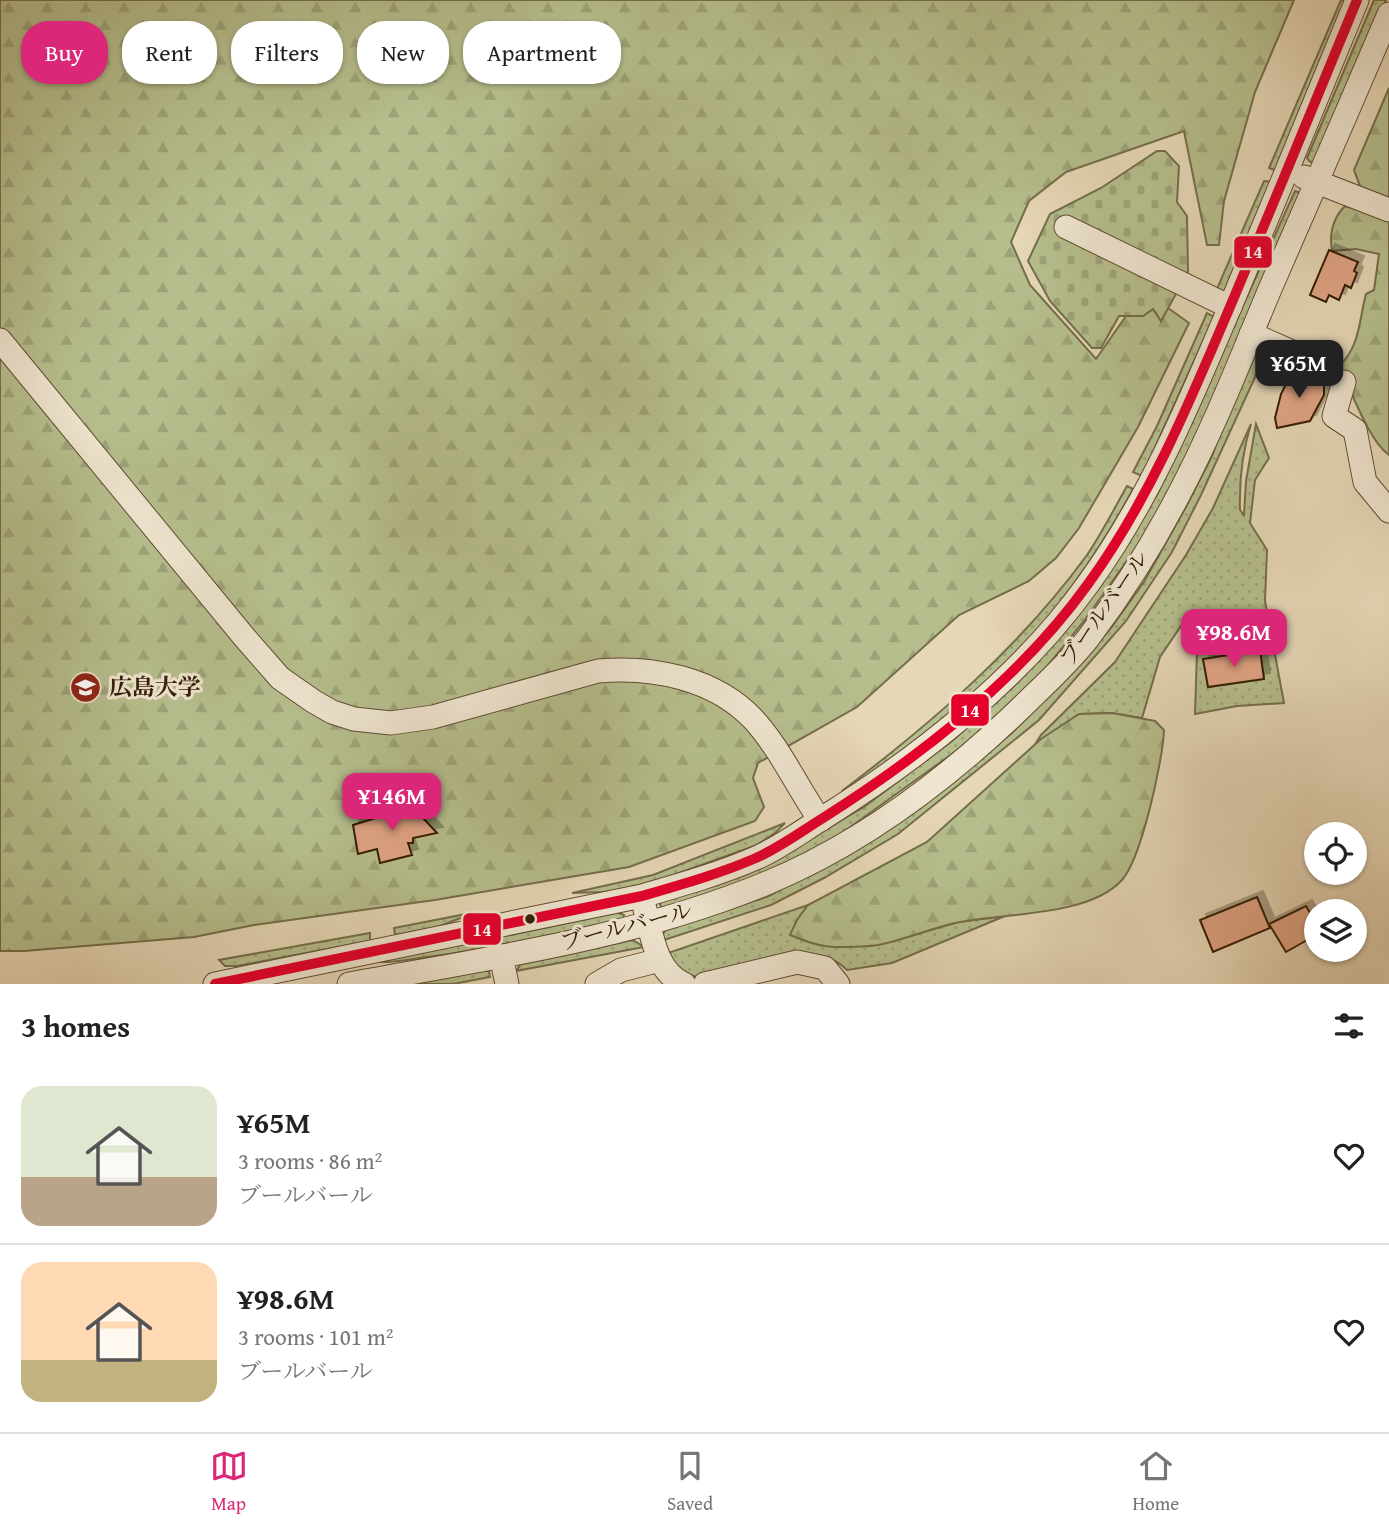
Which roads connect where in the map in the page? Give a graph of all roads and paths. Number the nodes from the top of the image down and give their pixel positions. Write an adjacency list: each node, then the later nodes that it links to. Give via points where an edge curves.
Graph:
1 (1357, 0): 3 (street)
2 (1389, 14): 4 (street, ブールバール)
3 (1287, 170): 4 (street); 7 (street)
4 (1316, 182): 5 (street); 8 (street, ブールバール)
5 (1389, 210)
6 (1066, 227): 7 (street)
7 (1230, 307): 11 (street, via 1186,412 1132,516 1088,585 1040,643 995,687 935,739)
8 (1251, 334): 10 (street, via 1337,375 1334,416 1355,430 1365,482); 13 (street, ブールバール, via 1154,540 1087,640 998,731 944,776 832,851 771,881)
9 (0, 340): 11 (street, via 245,638 281,678 313,701 354,719 391,723 457,711 598,671 661,673 710,690 753,719)
10 (1389, 511)
11 (820, 820): 12 (street, via 759,857)
12 (642, 896): 13 (street); 16 (street)
13 (649, 925): 14 (street, ブールバール); 15 (street)
14 (501, 956): 17 (street, ブールバール); 18 (street)
15 (660, 960): 19 (street, via 621,970); 20 (street, via 668,974)
16 (215, 984)
17 (349, 984)
18 (507, 984)
19 (597, 984)
20 (684, 984)
21 (705, 984): 22 (street, via 797,962 825,968)
22 (838, 984)

